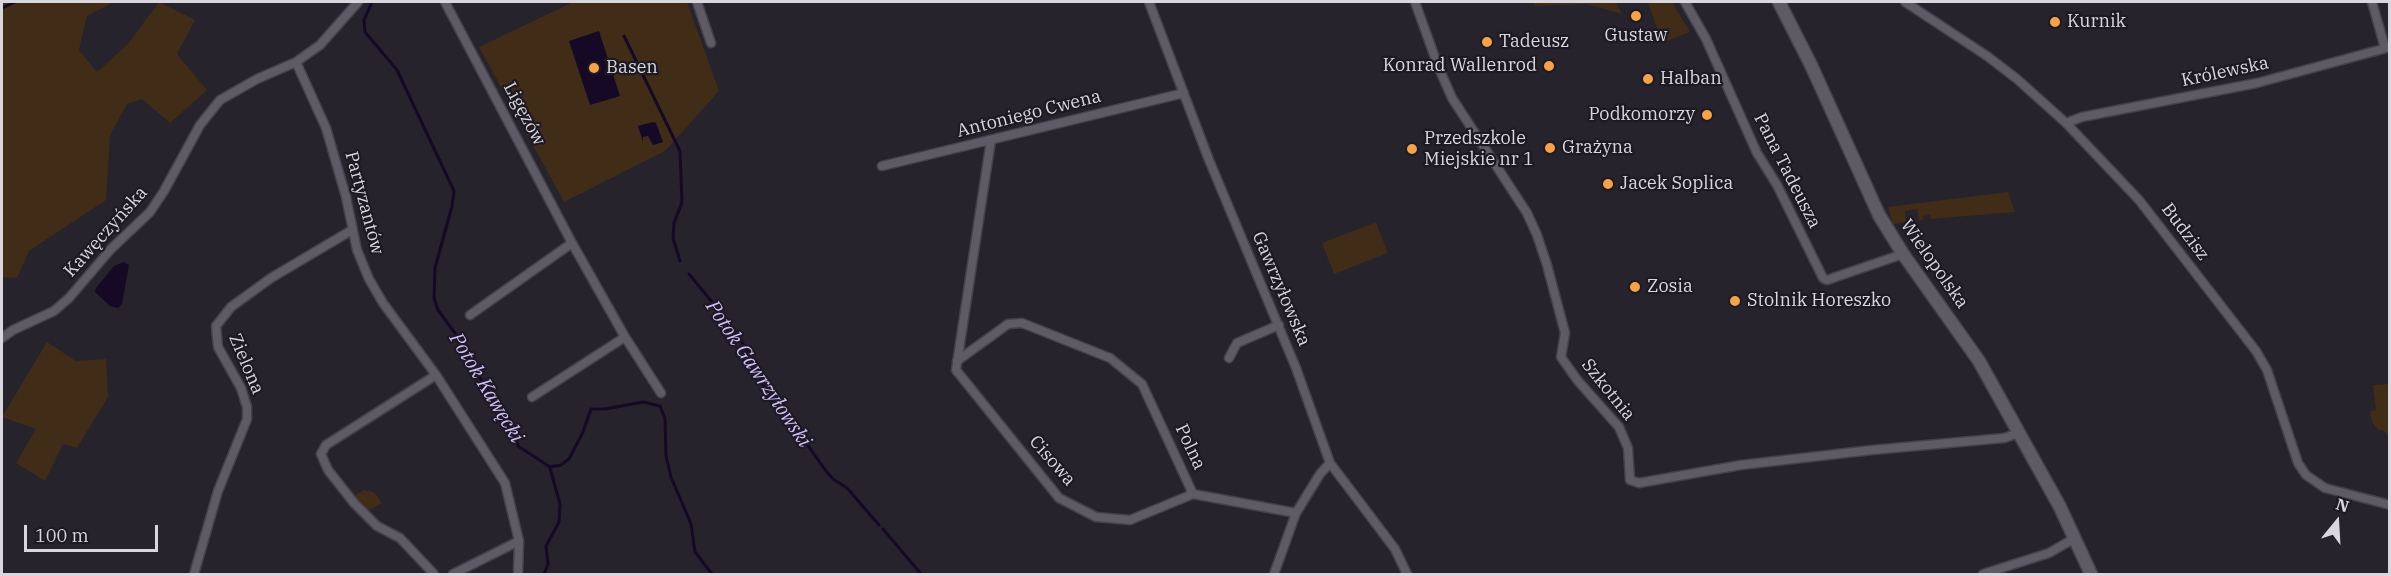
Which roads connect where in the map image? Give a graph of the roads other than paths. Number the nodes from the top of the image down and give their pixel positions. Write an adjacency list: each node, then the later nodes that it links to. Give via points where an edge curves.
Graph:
1 (358, 2): 12 (street, Kawęczyńska, via 320,45)
2 (445, 2): 18 (street, Ligęzów)
3 (697, 2): 10 (street)
4 (1149, 2): 13 (street, Gawrzyłowska)
5 (1415, 2): 29 (street, Szkotnia, via 1452,98 1527,213 1537,235 1565,333 1561,357 1618,427 1628,448 1630,480 1639,483 1741,465 2004,438)
6 (1685, 2): 19 (street, Pana Tadeusza, via 1706,39 1757,153 1823,278 1827,280)
7 (1779, 2): 19 (street, Wielopolska, via 1880,215)
8 (1905, 2): 14 (street, Budzisz, via 2000,64)
9 (2372, 2): 11 (street)
10 (711, 43)
11 (2387, 47): 14 (street, Królewska, via 2257,83)
12 (296, 62): 17 (street, Partyzantów, via 326,128); 23 (street, Kawęczyńska, via 220,100 200,125 150,212 62,305)
13 (1184, 93): 15 (street, Antoniego Cwena); 21 (street, Gawrzyłowska)
14 (2066, 123): 32 (street, Budzisz, via 2139,200 2256,351 2267,370 2302,470 2325,488)
15 (991, 140): 16 (street, Antoniego Cwena); 25 (street)
16 (882, 166)
17 (352, 230): 26 (street, Partyzantów, via 369,279); 36 (street, Zielona, via 271,278 231,307 216,326 218,347 241,388 247,419 218,491)
18 (572, 243): 20 (street); 22 (street, Ligęzów)
19 (1903, 254): 29 (street, Wielopolska, via 1978,361)
20 (470, 315)
21 (1279, 325): 24 (street, via 1237,343); 30 (street, Gawrzyłowska)
22 (625, 337): 27 (street, Ligęzów); 28 (street)
23 (2, 338)
24 (1229, 358)
25 (957, 361): 31 (street, Cisowa, via 956,370 1059,498 1096,517 1130,520); 31 (street, Polna, via 1008,324 1022,323 1110,358 1142,384)
26 (436, 375): 35 (street, Partyzantów, via 505,483); 37 (street, via 326,444 321,454 328,470 354,503 376,526 400,538)
27 (661, 393)
28 (532, 397)
29 (2019, 433): 34 (street, Wielopolska)
30 (1330, 463): 33 (street); 41 (street, Gawrzyłowska, via 1395,549)
31 (1193, 494): 33 (street, Polna)
32 (2390, 505)
33 (1296, 513): 40 (street)
34 (2075, 538): 42 (street, via 2049,553); 43 (street, Wielopolska)
35 (519, 541): 38 (street); 39 (street, Partyzantów)
36 (194, 574)
37 (434, 574)
38 (453, 574)
39 (518, 574)
40 (1274, 574)
41 (1407, 574)
42 (1983, 574)
43 (2091, 574)

